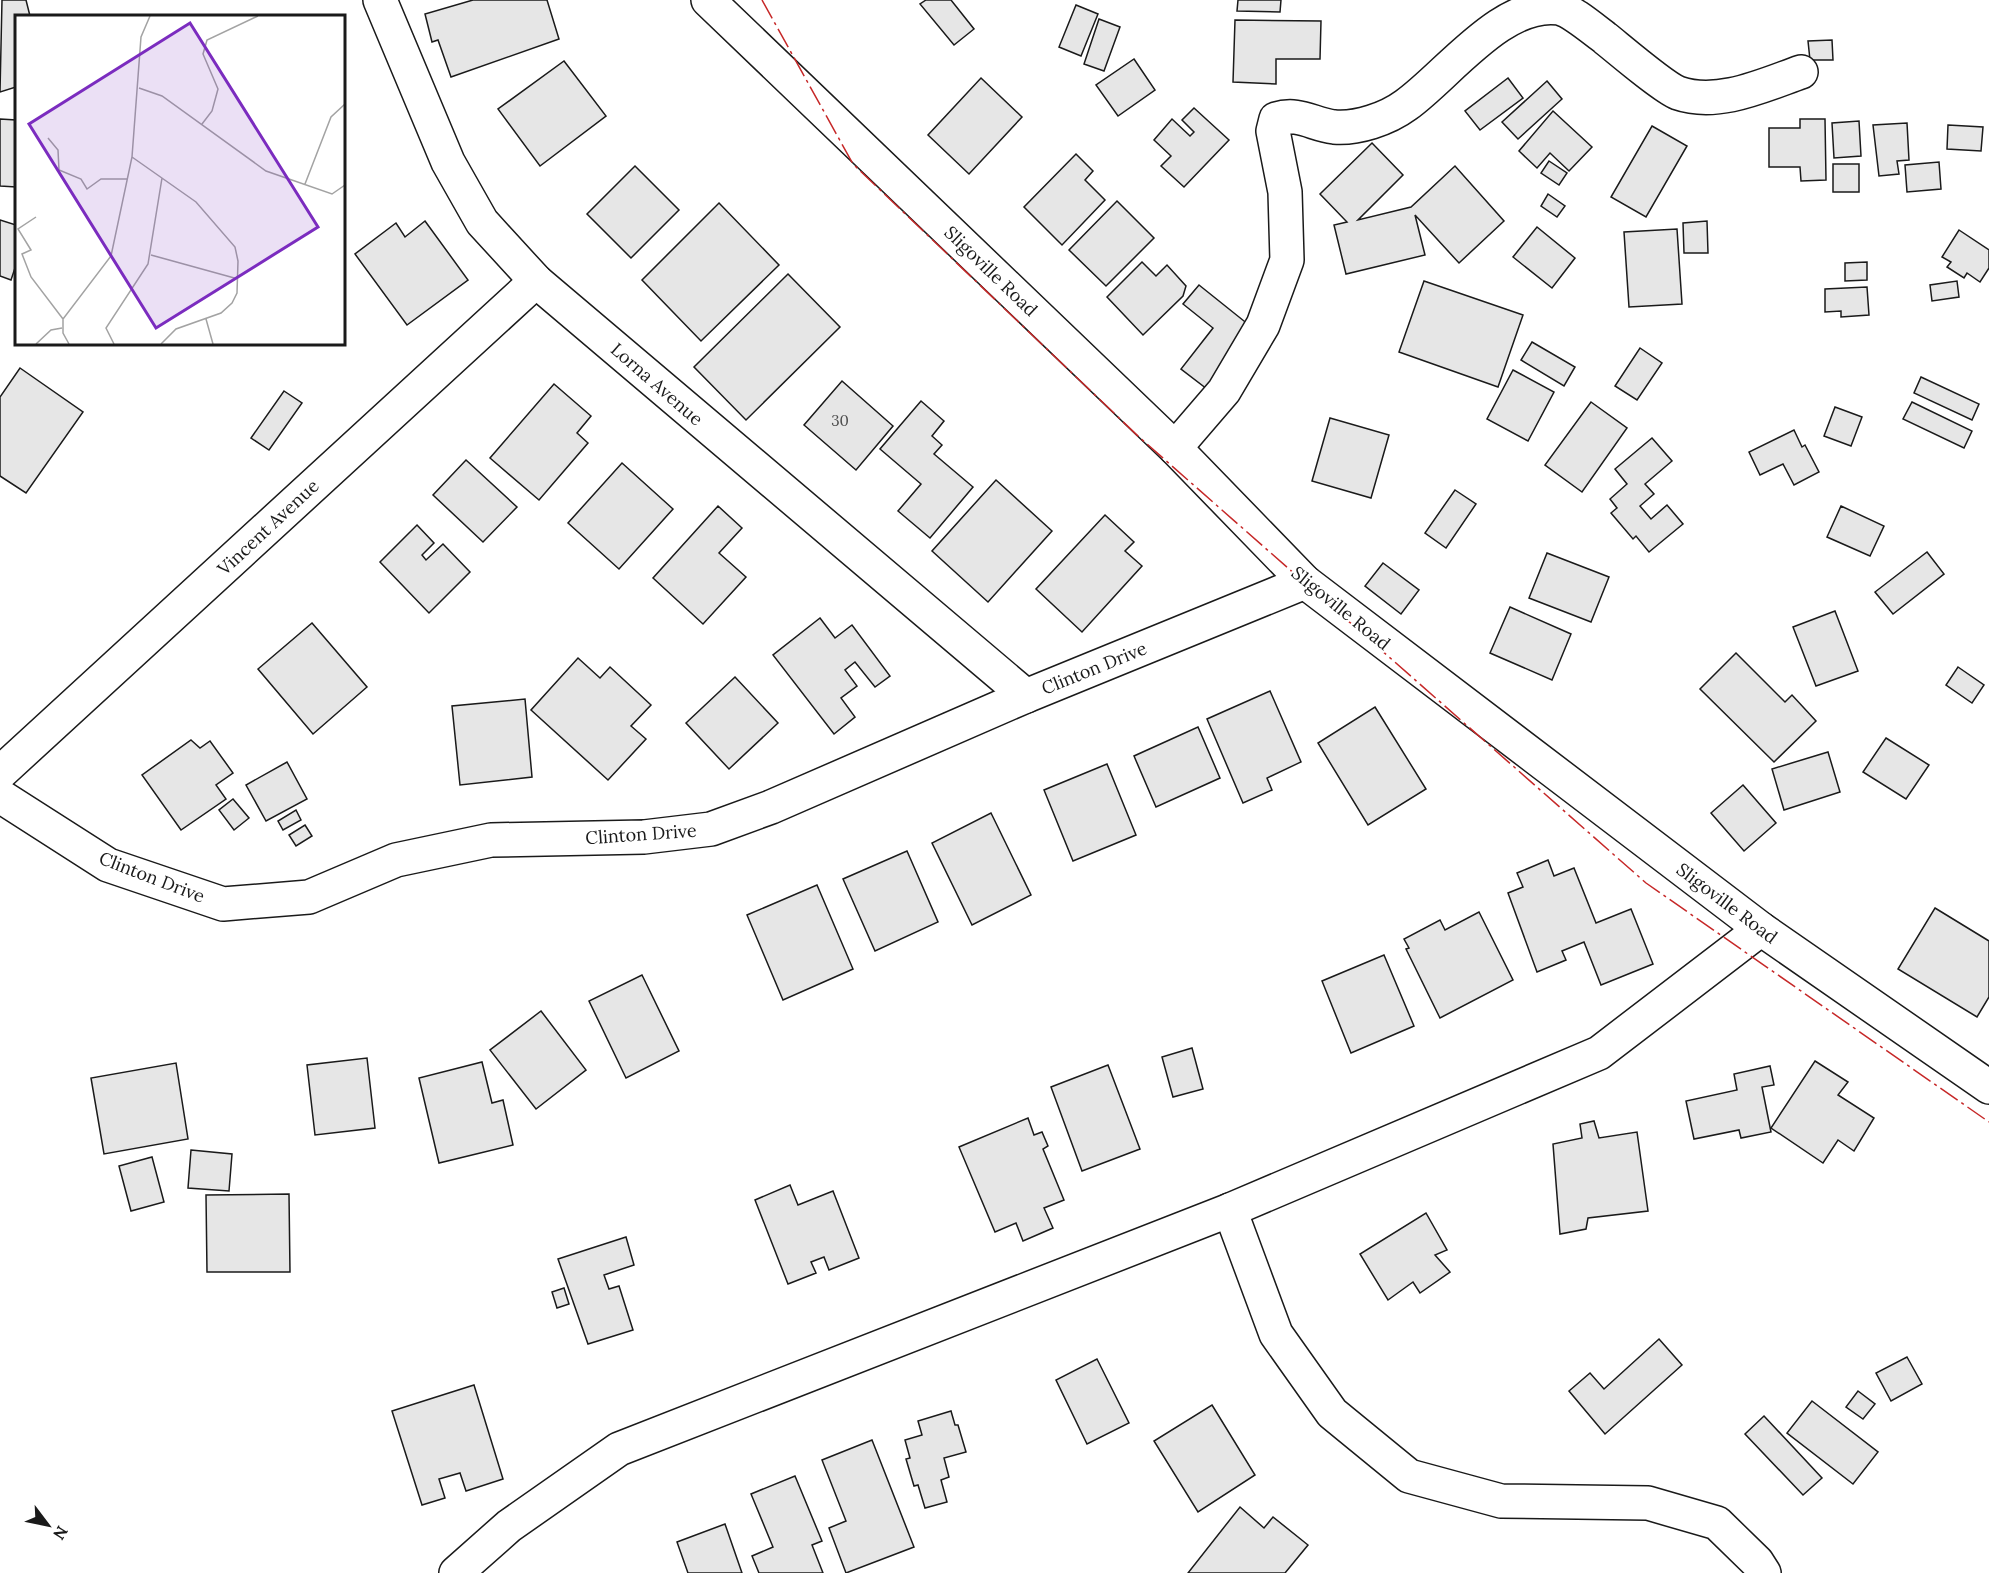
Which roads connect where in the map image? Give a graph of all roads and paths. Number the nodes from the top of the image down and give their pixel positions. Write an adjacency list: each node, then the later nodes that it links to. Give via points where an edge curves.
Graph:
1 (380, 0): 4 (street, Lorna Avenue, via 448,162 482,222)
2 (708, 0): 5 (street, Sligoville Road)
3 (1801, 72): 5 (street, via 1738,94 1710,97 1677,93 1560,8 1528,9 1468,47 1406,105 1373,122 1334,127 1289,115 1276,119 1273,131 1285,192 1287,260 1263,325 1224,391)
4 (536, 281): 7 (street, Lorna Avenue); 8 (street, Vincent Avenue)
5 (1175, 448): 6 (street, Sligoville Road)
6 (1305, 582): 7 (street, Clinton Drive); 10 (street, Sligoville Road)
7 (1026, 696): 9 (street, Clinton Drive, via 771,807 711,829 644,837 491,840 396,860 309,897 223,904 108,865)
8 (0, 773)
9 (0, 796)
10 (1761, 929): 11 (street, Sligoville Road); 12 (street, via 1599,1053)
11 (1989, 1087)
12 (1230, 1210): 13 (street, via 619,1449 508,1526); 14 (street, via 1276,1334 1332,1413 1409,1476 1502,1501 1648,1503 1717,1523)
13 (456, 1573)
14 (1764, 1573)

